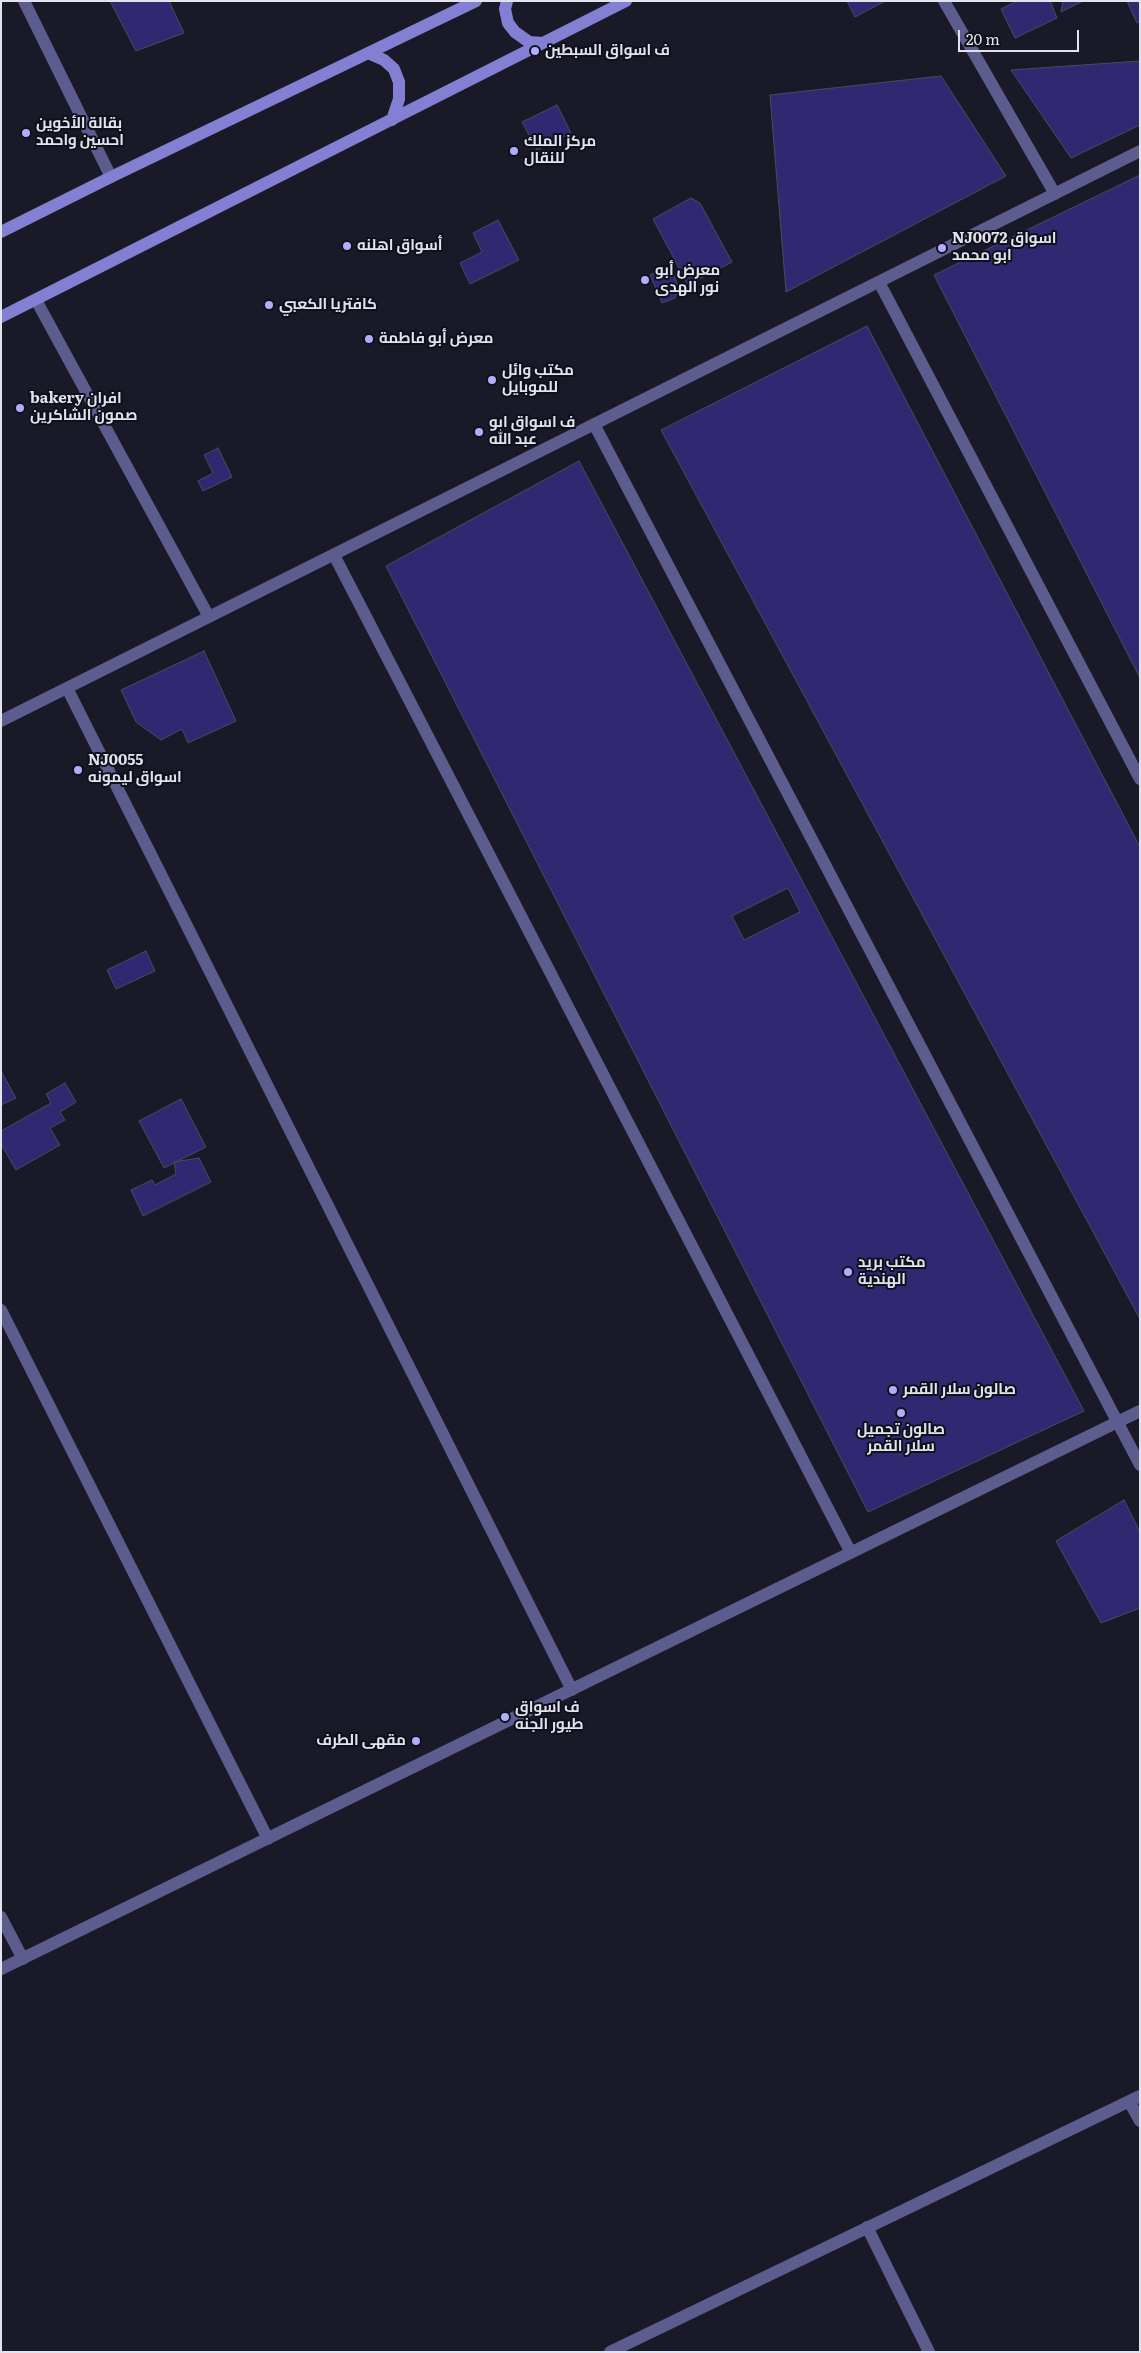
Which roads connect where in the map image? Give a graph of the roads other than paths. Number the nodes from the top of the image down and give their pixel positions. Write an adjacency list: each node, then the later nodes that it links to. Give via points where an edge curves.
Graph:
1 (24, 1): 10 (street)
2 (476, 1): 7 (main road)
3 (506, 1): 6 (main road, via 508,23 515,32 529,42)
4 (626, 1): 6 (main road)
5 (944, 1): 11 (street)
6 (543, 43): 8 (main road)
7 (368, 53): 8 (main road, via 384,60 397,75 399,99); 10 (main road)
8 (392, 120): 14 (main road)
9 (1140, 151): 11 (street)
10 (110, 177): 12 (main road)
11 (1055, 194): 13 (street)
12 (1, 232)
13 (878, 282): 16 (street); 21 (street)
14 (36, 300): 15 (main road); 18 (street)
15 (1, 317)
16 (594, 424): 17 (street); 24 (street)
17 (334, 554): 18 (street); 26 (street)
18 (209, 617): 19 (street)
19 (68, 688): 20 (street); 27 (street)
20 (1, 721)
21 (1140, 779)
22 (1, 1310): 28 (street)
23 (1140, 1411): 24 (street)
24 (1118, 1422): 25 (street); 26 (street)
25 (1140, 1465)
26 (851, 1553): 27 (street)
27 (572, 1690): 28 (street)
28 (268, 1839): 30 (street)
29 (1, 1917): 30 (street)
30 (23, 1959): 31 (street)
31 (1, 1969)
32 (1135, 2098): 33 (street); 34 (street)
33 (1140, 2121)
34 (867, 2227): 35 (street); 36 (street)
35 (610, 2352)
36 (929, 2352)

